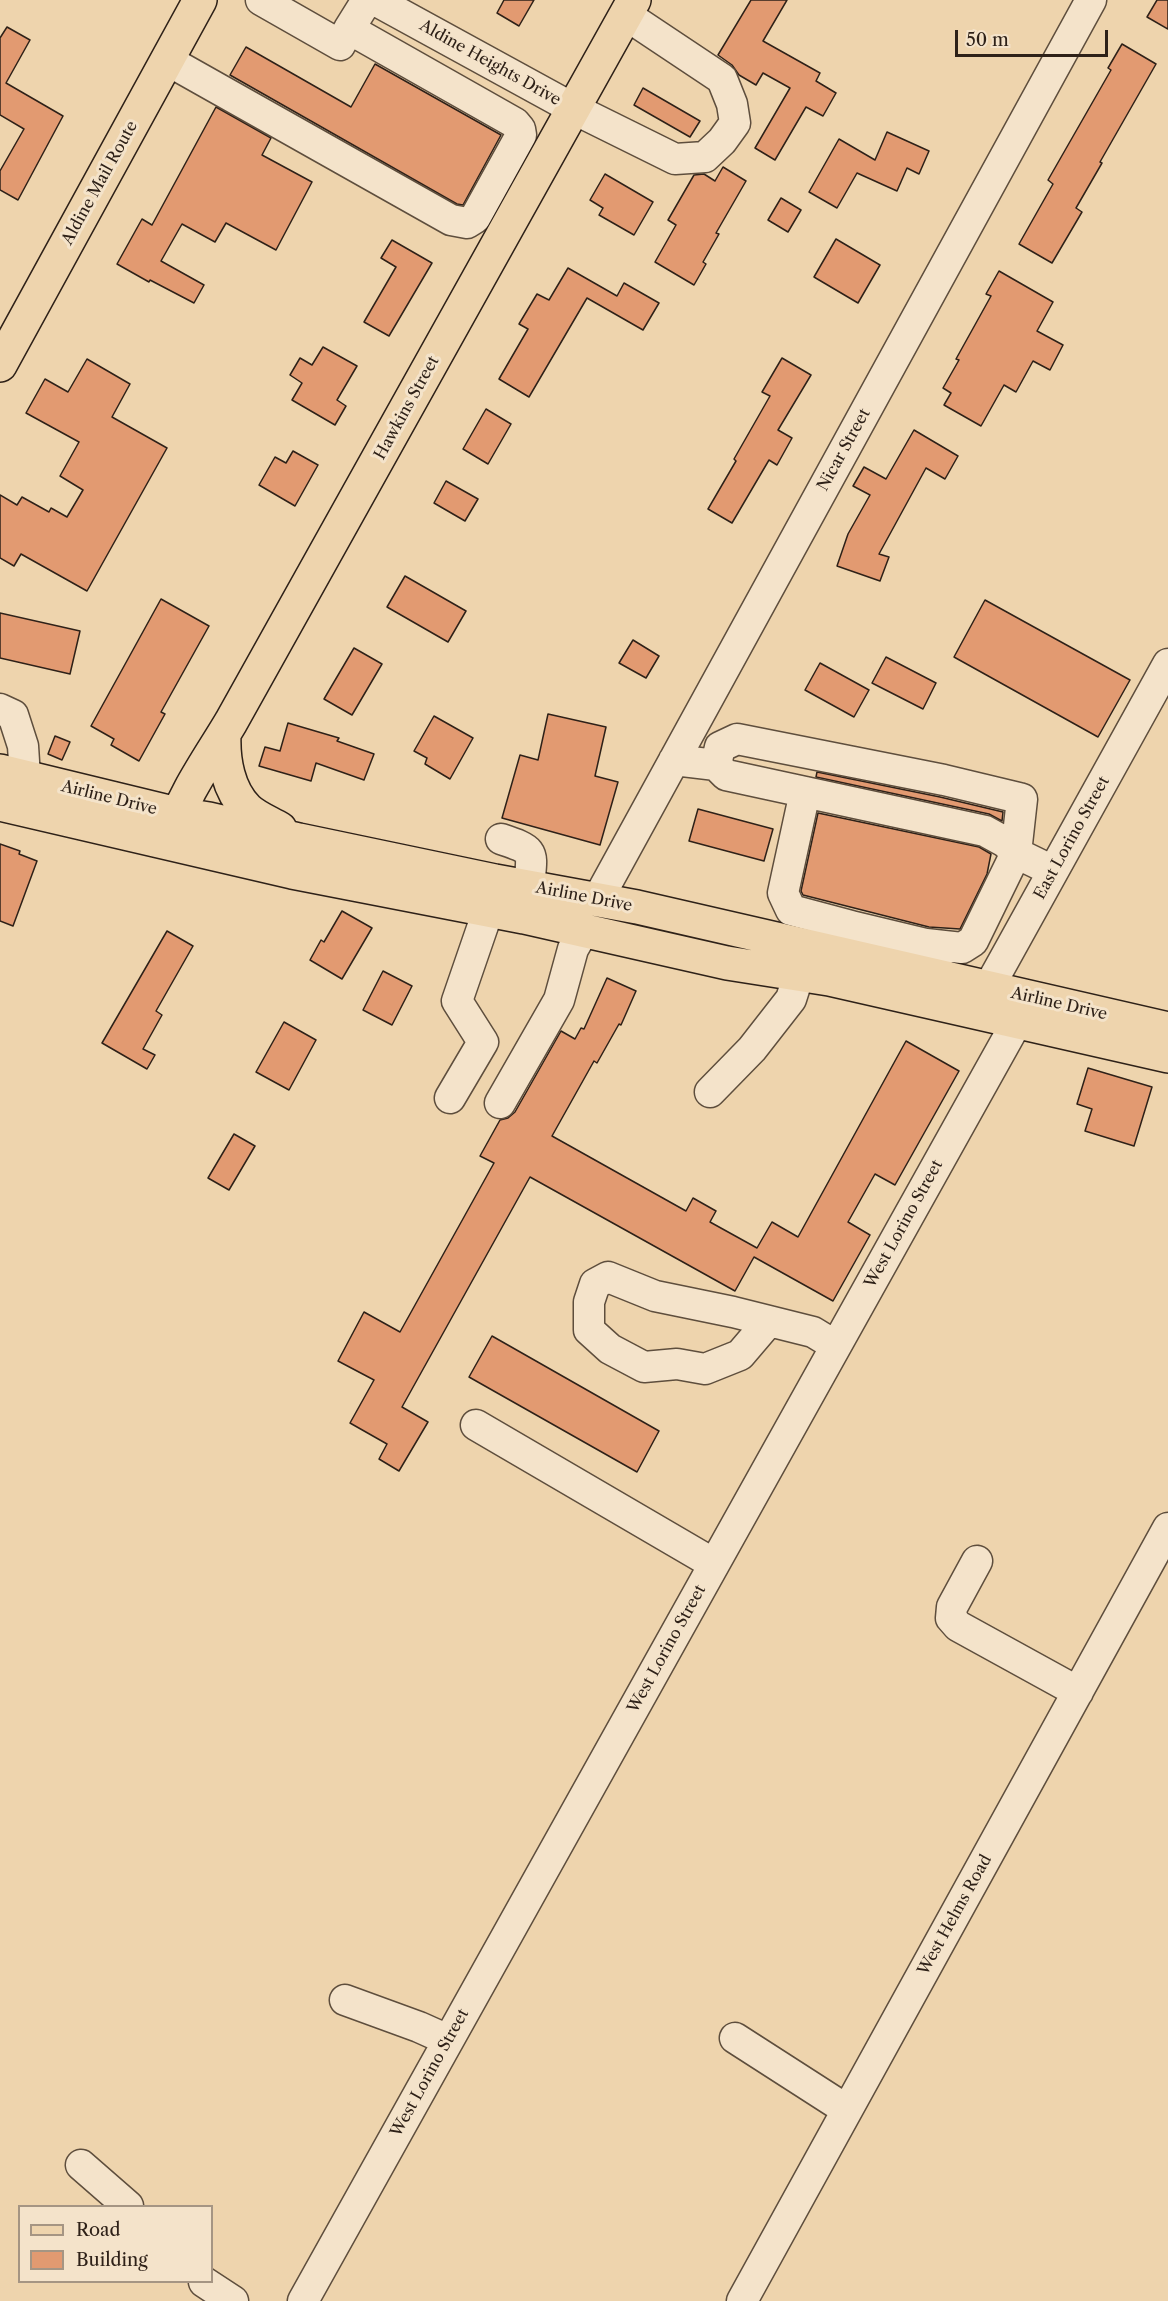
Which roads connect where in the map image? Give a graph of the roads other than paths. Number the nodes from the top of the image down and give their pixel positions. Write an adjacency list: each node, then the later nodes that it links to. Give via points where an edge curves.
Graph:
1 (200, 0): 8 (main road, Aldine Mail Route)
2 (261, 0): 7 (street, via 340,45)
3 (367, 0): 7 (street)
4 (375, 0): 9 (street, Aldine Heights Drive)
5 (1091, 0): 14 (street, Nicar Street)
6 (630, 7): 9 (main road, Hawkins Street); 9 (street, Aldine Heights Drive, via 722,79 735,123 705,157 675,159)
7 (349, 29): 8 (street, via 520,129 521,135 475,218 467,222 451,220)
8 (167, 60): 10 (main road, Aldine Mail Route)
9 (574, 109): 13 (main road, Hawkins Street)
10 (0, 365)
11 (1168, 664): 23 (street, East Lorino Street)
12 (0, 709): 16 (street, via 13,715 23,746)
13 (224, 735): 19 (main road, Hawkins Street); 21 (main road, via 231,785 247,809)
14 (674, 760): 15 (street); 25 (street, Nicar Street)
15 (716, 765): 17 (street, via 726,775); 22 (street, via 720,747 737,739 1020,798)
16 (13, 774): 19 (main road, Airline Drive)
17 (805, 792): 22 (street, via 985,831); 28 (street, via 783,893 791,910)
18 (0, 804): 19 (main road, Airline Drive)
19 (173, 828): 21 (main road, Airline Drive, via 209,819); 26 (main road, Airline Drive, via 292,872)
20 (501, 839): 24 (street, via 527,847 531,853)
21 (299, 840): 24 (main road, Airline Drive)
22 (1016, 853): 23 (street); 29 (street, via 973,941 962,948)
23 (1053, 871): 32 (street, East Lorino Street)
24 (529, 887): 25 (main road, Airline Drive)
25 (598, 899): 28 (main road, Airline Drive)
26 (488, 911): 27 (main road, Airline Drive); 37 (street, via 457,1001 483,1042)
27 (584, 930): 30 (main road, Airline Drive, via 727,963); 38 (street, via 573,950 559,1000)
28 (843, 939): 29 (street); 31 (main road, Airline Drive)
29 (926, 944): 31 (street, via 938,954)
30 (799, 974): 32 (main road, Airline Drive); 36 (street, via 790,999 752,1049)
31 (936, 975): 32 (main road, Airline Drive)
32 (983, 1000): 33 (main road, Airline Drive)
33 (1023, 1009): 34 (main road, Airline Drive); 35 (main road, Airline Drive); 40 (street, West Lorino Street)
34 (1168, 1029)
35 (1168, 1056)
36 (710, 1092)
37 (450, 1098)
38 (500, 1103)
39 (769, 1321): 39 (street, via 655,1296 608,1277 594,1284 588,1330 610,1349 644,1367 677,1364 705,1370 740,1355); 40 (street, via 813,1332)
40 (836, 1346): 44 (street, West Lorino Street)
41 (476, 1425): 44 (street)
42 (1168, 1528): 45 (street, West Helms Road)
43 (977, 1561): 45 (street, via 952,1607 951,1618 958,1626)
44 (714, 1564): 48 (street, West Lorino Street)
45 (1078, 1692): 49 (street, West Helms Road)
46 (345, 2001): 48 (street)
47 (735, 2038): 49 (street)
48 (448, 2040): 54 (street, West Lorino Street)
49 (847, 2110): 55 (street, West Helms Road)
50 (81, 2165): 51 (street)
51 (127, 2205)
52 (206, 2283): 53 (street)
53 (233, 2301)
54 (303, 2301)
55 (742, 2301)

